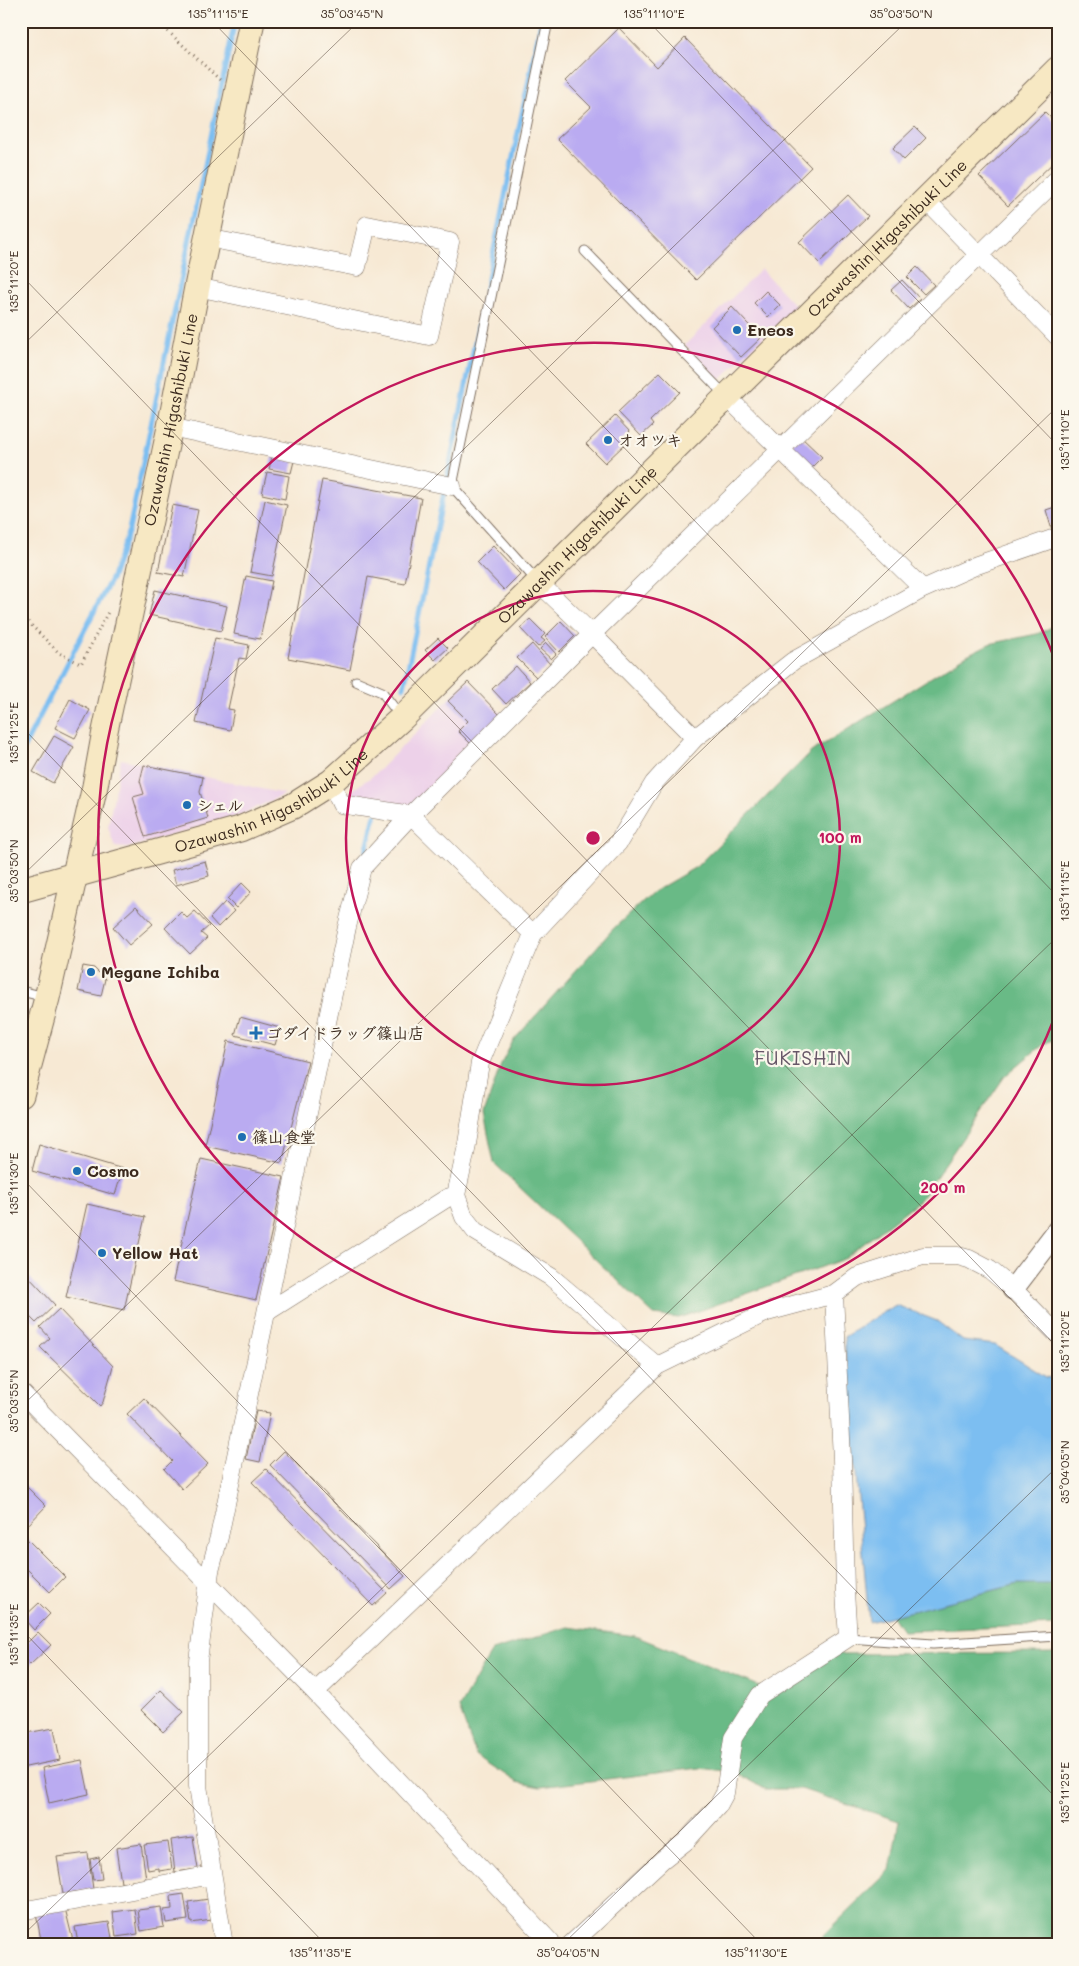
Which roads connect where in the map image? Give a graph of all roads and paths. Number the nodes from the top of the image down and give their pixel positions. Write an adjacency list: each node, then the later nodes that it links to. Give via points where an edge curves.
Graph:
1 (157, 21): 5 (path, via 216,78)
2 (252, 21): 5 (main road, Ozawashin Higashibuki Line)
3 (548, 21): 16 (lane)
4 (1058, 69): 7 (main road, Ozawashin Higashibuki Line)
5 (239, 90): 8 (main road, Ozawashin Higashibuki Line)
6 (1058, 178): 10 (street)
7 (926, 200): 10 (street); 13 (main road, Ozawashin Higashibuki Line)
8 (207, 238): 11 (main road, Ozawashin Higashibuki Line); 11 (street, via 357,266 367,225 450,242 429,336)
9 (585, 251): 13 (lane)
10 (978, 256): 12 (street); 15 (street)
11 (197, 287): 14 (main road, Ozawashin Higashibuki Line)
12 (1058, 337)
13 (727, 397): 15 (street); 18 (main road, Ozawashin Higashibuki Line)
14 (170, 427): 16 (street); 28 (main road, Ozawashin Higashibuki Line)
15 (781, 450): 19 (street); 22 (street)
16 (452, 486): 18 (lane)
17 (1058, 537): 19 (street, via 977,565)
18 (538, 583): 22 (street); 24 (main road, Ozawashin Higashibuki Line)
19 (922, 589): 25 (street, via 792,661)
20 (110, 608): 21 (path, via 81,664 59,654)
21 (21, 615)
22 (592, 634): 25 (street); 27 (street)
23 (356, 681): 24 (lane, via 382,692)
24 (402, 718): 26 (main road, Ozawashin Higashibuki Line)
25 (694, 738): 30 (street, via 654,783 618,843)
26 (331, 782): 27 (street, via 341,804); 28 (main road, Ozawashin Higashibuki Line, via 293,806 240,829)
27 (411, 815): 30 (street); 38 (street, via 362,868)
28 (75, 874): 29 (main road); 32 (main road, Ozawashin Higashibuki Line)
29 (21, 890)
30 (533, 934): 34 (street, via 480,1063)
31 (21, 991): 32 (lane)
32 (47, 998): 33 (main road, Ozawashin Higashibuki Line, via 30,1047)
33 (21, 1094)
34 (456, 1195): 38 (street); 40 (street, via 464,1217 475,1232 551,1278)
35 (1058, 1230): 36 (street)
36 (1013, 1289): 37 (street, via 990,1270 969,1259 923,1256 857,1276); 39 (street)
37 (834, 1294): 40 (street, via 766,1312); 44 (street)
38 (266, 1312): 42 (street, via 220,1537 210,1571)
39 (1058, 1334)
40 (657, 1366): 45 (street)
41 (21, 1392): 42 (street)
42 (210, 1586): 45 (street); 46 (street, via 198,1661 198,1786)
43 (1058, 1636): 44 (lane, via 934,1644)
44 (848, 1638): 50 (street, via 760,1695 733,1738 724,1794 718,1806 685,1842)
45 (315, 1692): 49 (street)
46 (212, 1875): 47 (street); 48 (street)
47 (21, 1911)
48 (224, 1945)
49 (553, 1945)
50 (570, 1945)

